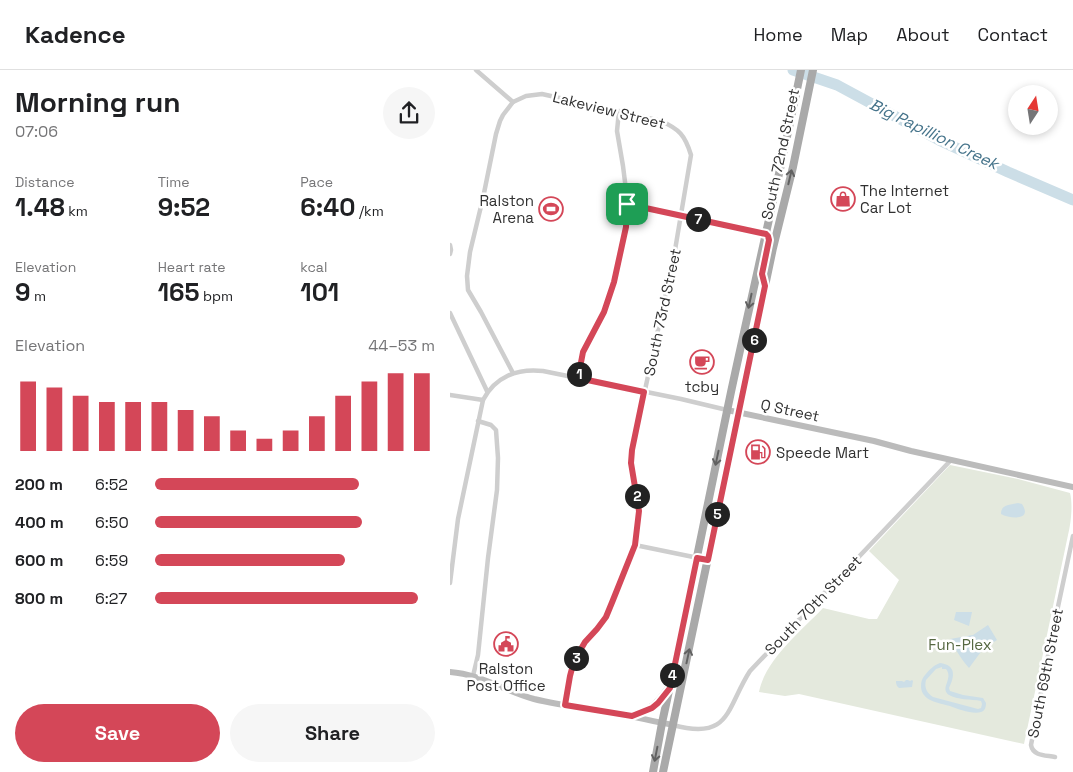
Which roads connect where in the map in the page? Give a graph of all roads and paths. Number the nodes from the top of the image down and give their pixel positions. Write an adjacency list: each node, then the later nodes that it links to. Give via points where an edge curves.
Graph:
1 (476, 70): 4 (street)
2 (801, 70): 9 (main road, South 72nd Street)
3 (813, 70): 12 (main road, South 72nd Street, one-way to 3)
4 (513, 102): 5 (street, Lakeview Street, via 542,94); 14 (street, via 503,115 496,134 470,252 468,276 468,290)
5 (620, 111): 6 (street, Lakeview Street, via 661,120 682,134); 7 (street, via 617,131)
6 (688, 143): 8 (street, South 73rd Street, via 691,154)
7 (627, 204): 8 (street); 15 (street, via 626,227 614,282 604,312 583,352)
8 (681, 215): 9 (street); 17 (street, South 73rd Street)
9 (766, 234): 12 (main road, via 769,240 762,274); 20 (main road, South 72nd Street, one-way to 20)
10 (450, 245): 11 (street)
11 (450, 254)
12 (765, 286): 21 (main road, South 72nd Street)
13 (450, 313): 16 (street)
14 (513, 373): 15 (street, Q Street, via 534,370); 16 (street, Q Street)
15 (578, 378): 17 (street, Q Street)
16 (487, 392): 19 (street, Q Street)
17 (644, 392): 20 (street, Q Street); 26 (street, South 73rd Street, via 631,456 639,511)
18 (450, 395): 19 (street)
19 (482, 400): 22 (street)
20 (727, 410): 21 (main road, Q Street); 27 (main road, South 72nd Street, one-way to 27)
21 (739, 412): 23 (main road, Q Street); 28 (main road, South 72nd Street)
22 (478, 421): 29 (street, via 458,519); 31 (street, via 496,430 498,475)
23 (951, 460): 24 (main road, Q Street); 36 (street, South 70th Street, via 750,671 722,721 700,729)
24 (1073, 487)
25 (1073, 536): 37 (street, South 69th Street, via 1031,744 1036,754)
26 (635, 545): 27 (street); 33 (street, South 73rd Street, via 606,617 574,661)
27 (697, 558): 28 (street); 32 (main road, South 72nd Street)
28 (708, 560): 36 (main road, South 72nd Street, one-way to 28)
29 (450, 583)
30 (450, 672): 31 (main road)
31 (473, 676): 33 (main road, via 525,696)
32 (670, 688): 34 (main road, via 652,708); 35 (main road, South 72nd Street)
33 (565, 705): 34 (main road)
34 (632, 716): 35 (main road)
35 (662, 723): 36 (main road); 38 (main road, South 72nd Street, one-way to 38)
36 (673, 725): 39 (main road, South 72nd Street)
37 (1055, 757)
38 (653, 772)
39 (663, 772)

